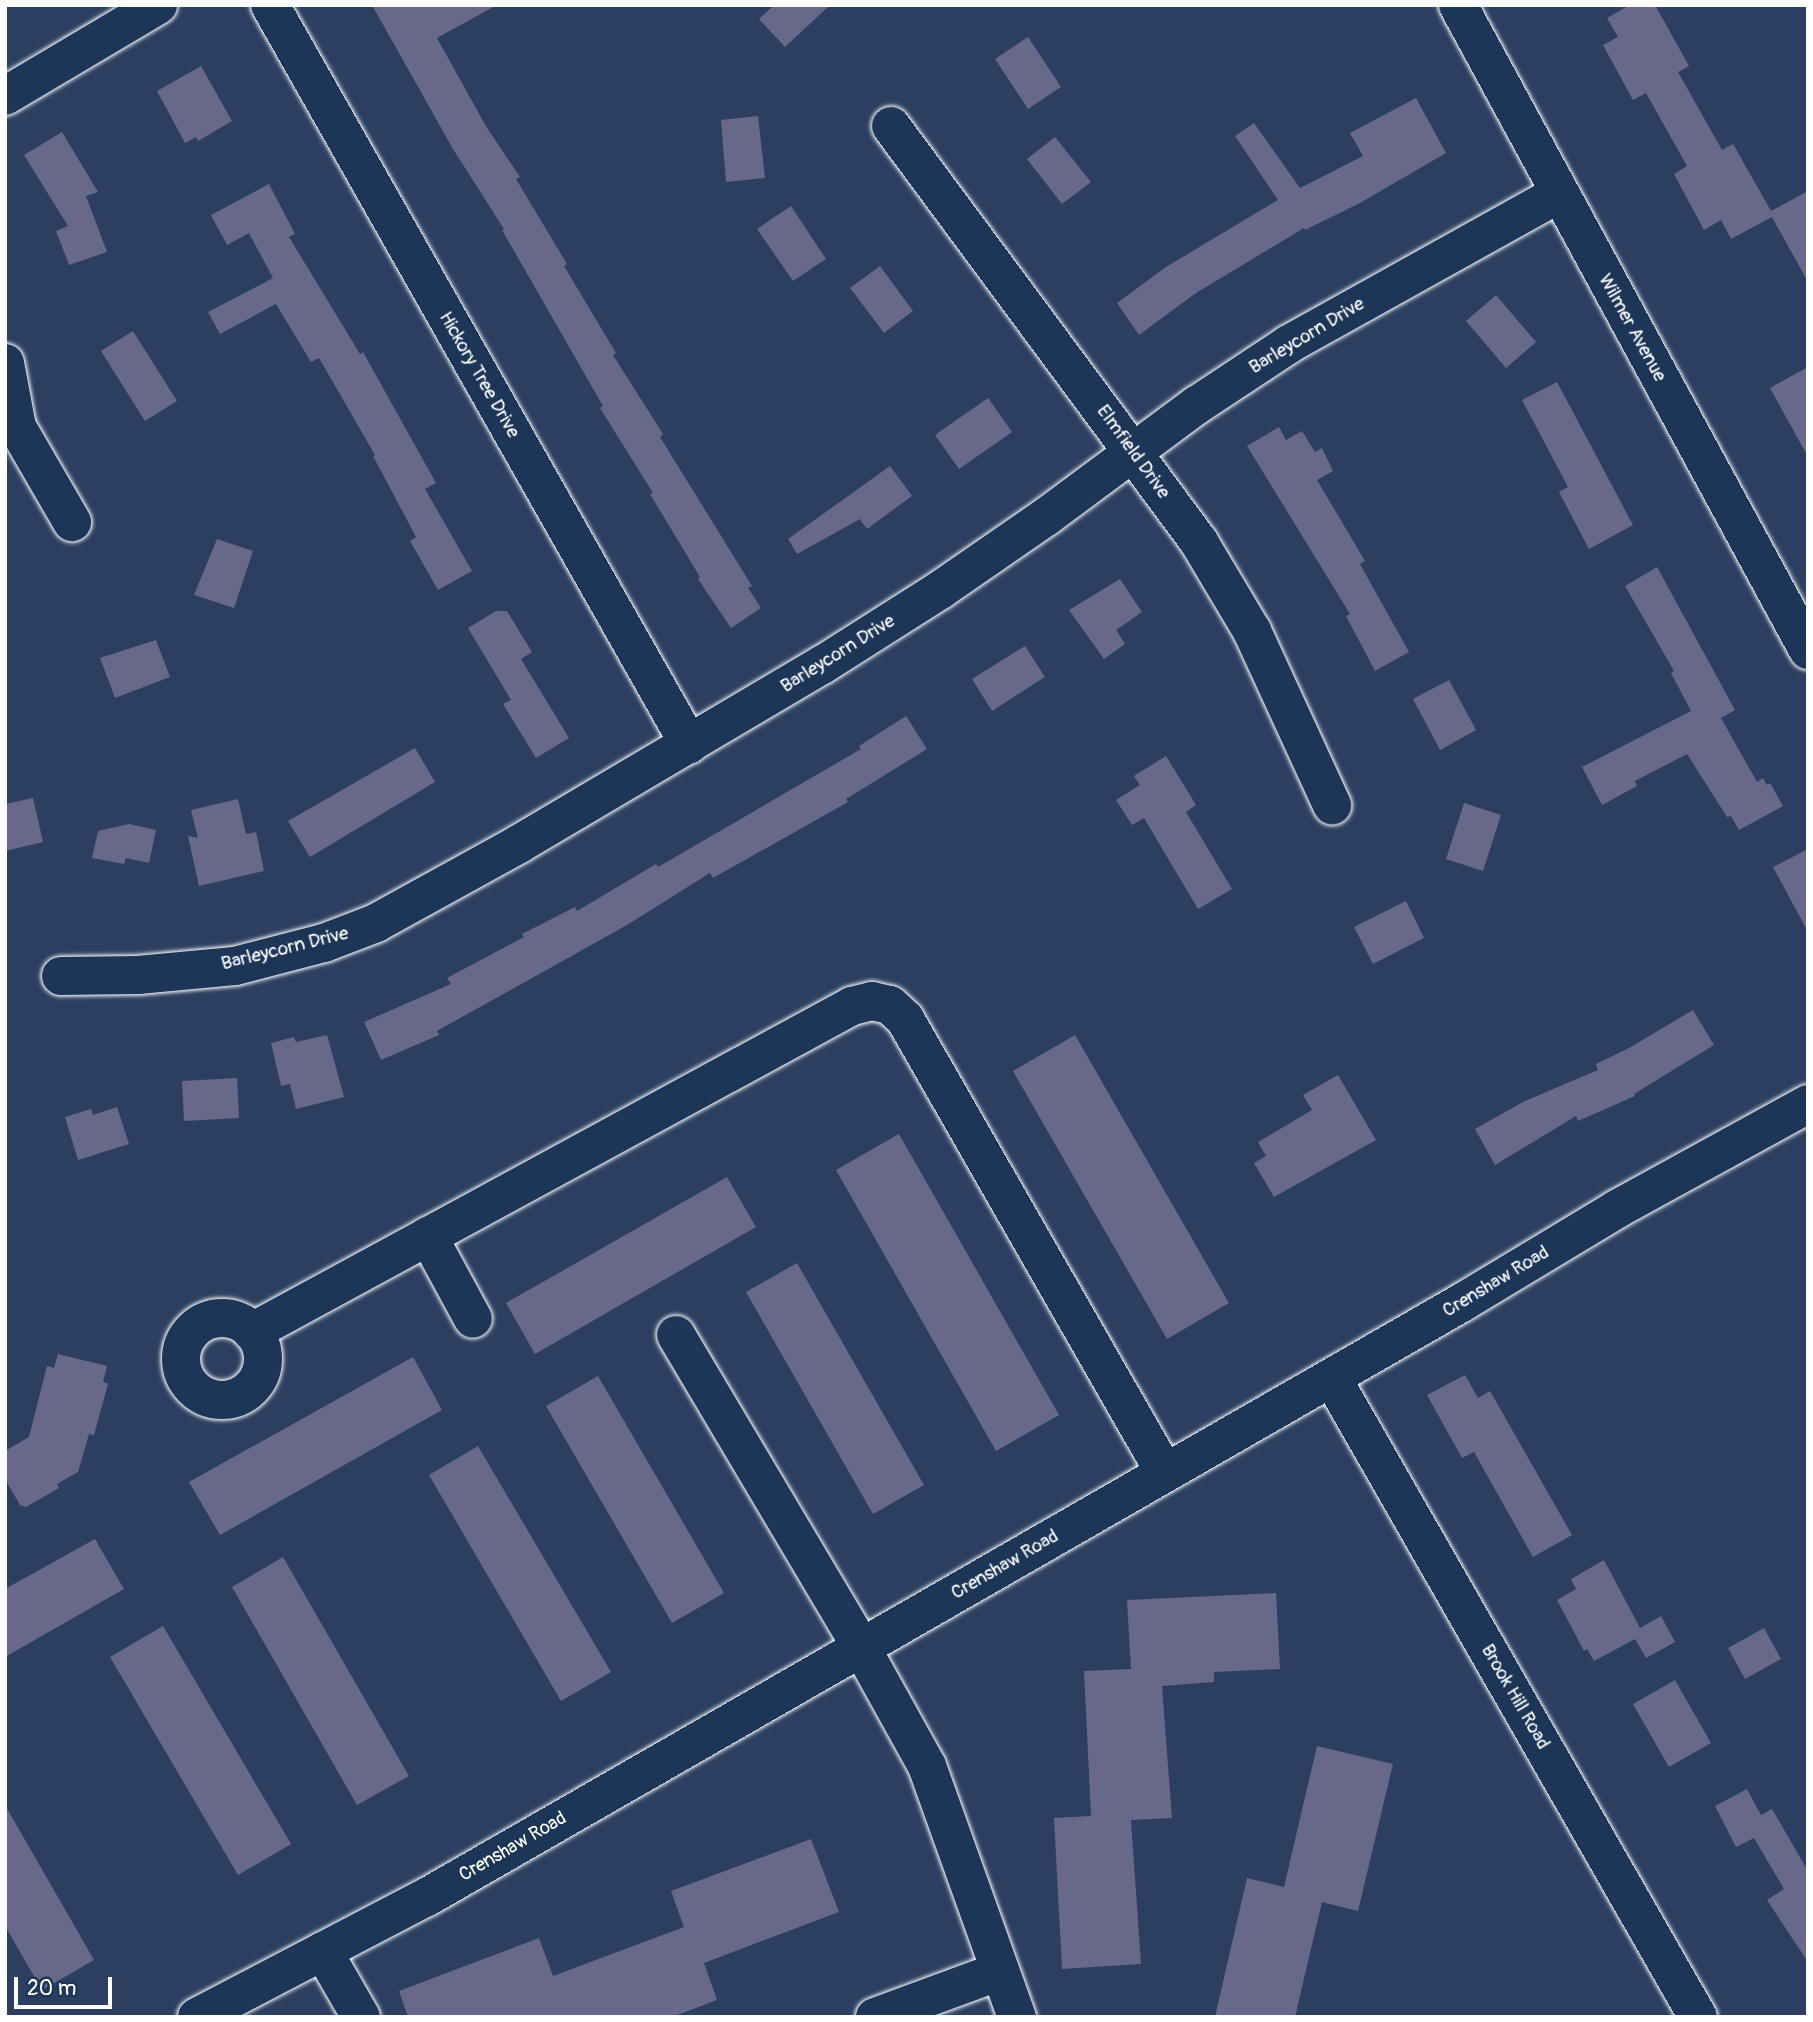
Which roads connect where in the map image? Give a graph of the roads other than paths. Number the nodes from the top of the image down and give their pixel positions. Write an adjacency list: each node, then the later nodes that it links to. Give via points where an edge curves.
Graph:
1 (158, 5): 4 (street)
2 (270, 5): 11 (street, Hickory Tree Drive)
3 (1458, 5): 6 (street, Wilmer Avenue)
4 (5, 96)
5 (891, 127): 8 (street, Elmfield Drive)
6 (1559, 194): 8 (street, Barleycorn Drive, via 1289,344); 10 (street, Wilmer Avenue)
7 (5, 363): 9 (street, via 17,427)
8 (1133, 451): 11 (street, Barleycorn Drive, via 940,590); 12 (street, Elmfield Drive, via 1236,600)
9 (72, 522)
10 (1808, 650)
11 (689, 744): 13 (street, Barleycorn Drive, via 376,923 324,943 235,966)
12 (1332, 805)
13 (61, 976)
14 (1808, 1104): 19 (street, Crenshaw Road, via 1617,1209)
15 (428, 1236): 16 (street); 17 (street); 20 (street, via 852,1006 872,1001 890,1004 905,1019)
16 (473, 1319)
17 (252, 1332)
18 (676, 1335): 21 (street)
19 (1332, 1378): 20 (street, Crenshaw Road); 28 (street, Brook Hill Road)
20 (1165, 1473): 21 (street, Crenshaw Road)
21 (861, 1647): 22 (street, Crenshaw Road, via 427,1897); 23 (street, via 927,1766)
22 (323, 1951): 24 (street, Crenshaw Road); 25 (street)
23 (1000, 1971): 26 (street); 27 (street)
24 (197, 2017)
25 (361, 2017)
26 (875, 2017)
27 (1017, 2017)
28 (1698, 2017)

